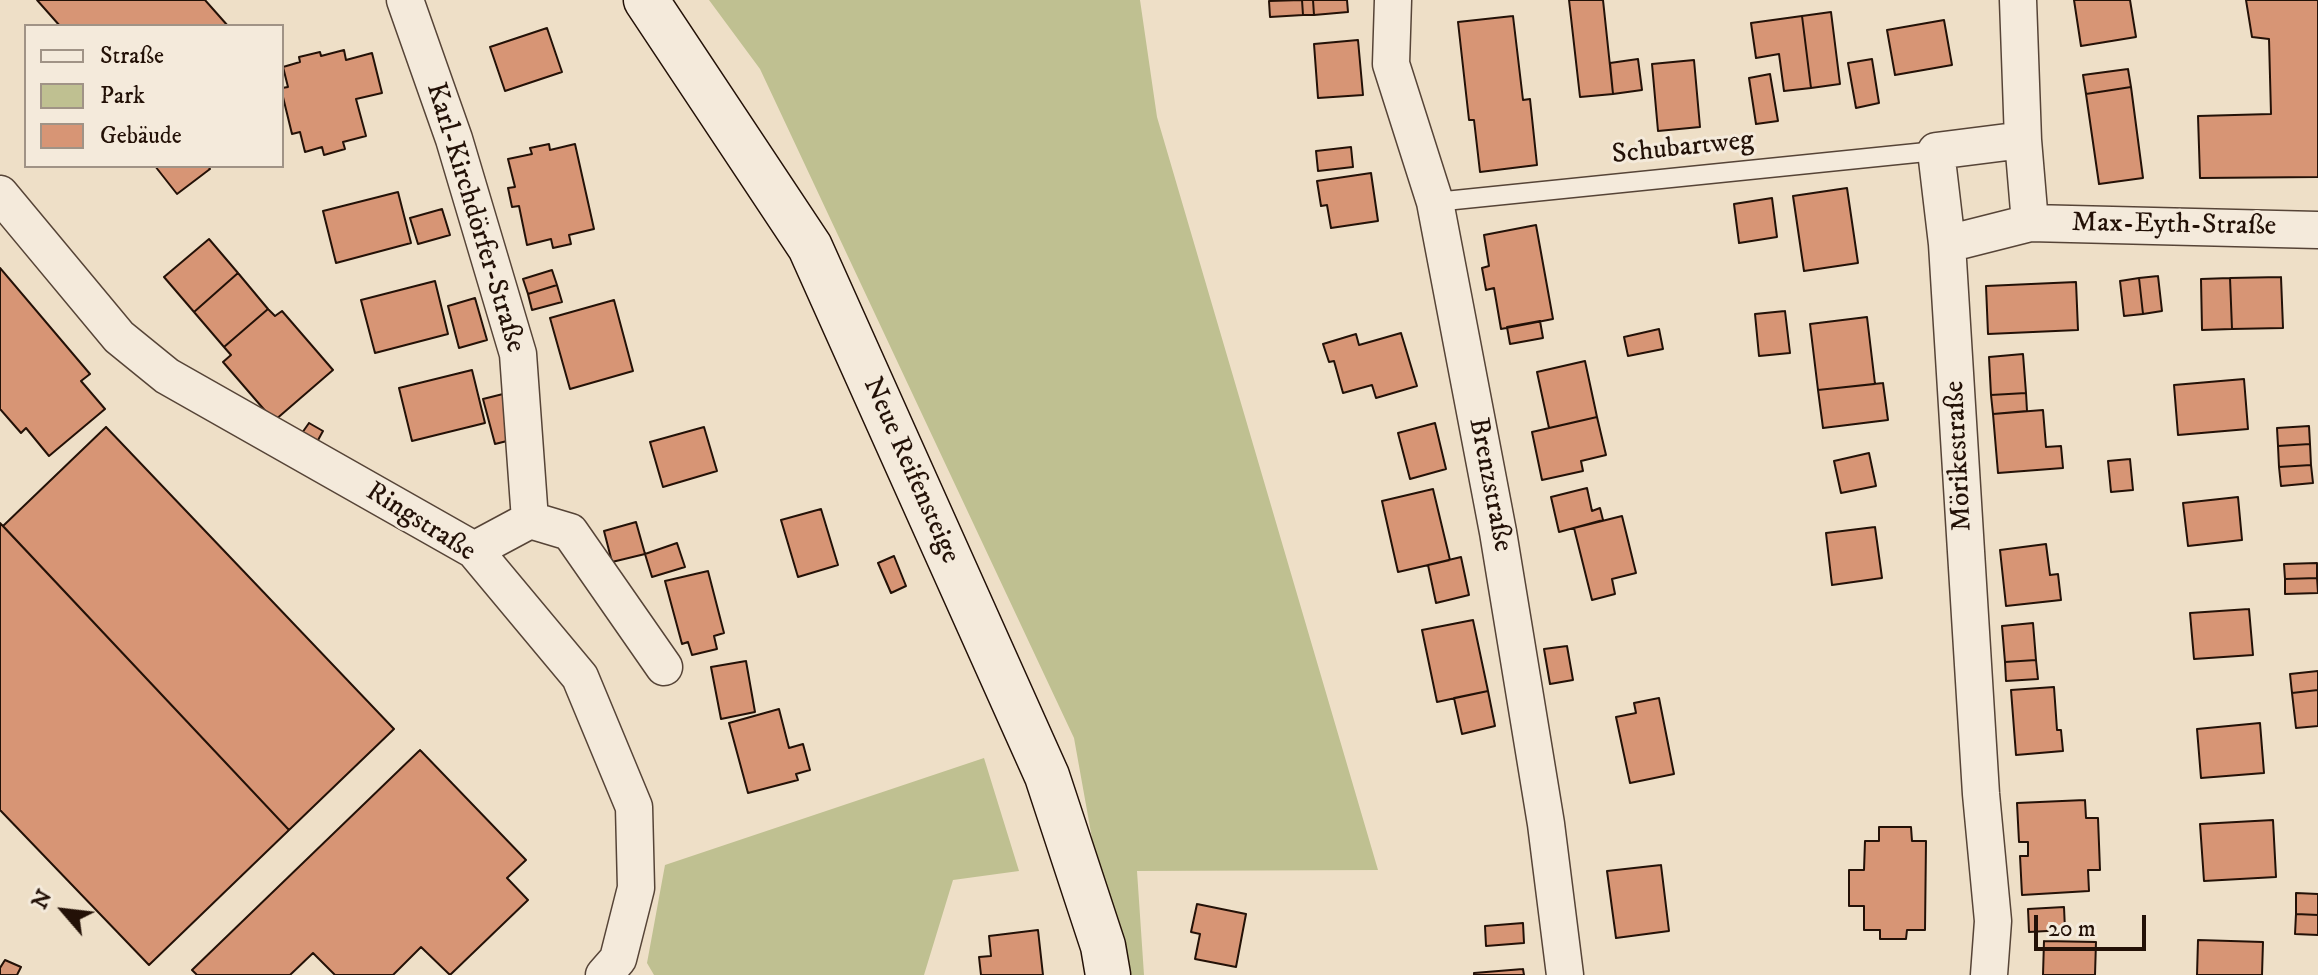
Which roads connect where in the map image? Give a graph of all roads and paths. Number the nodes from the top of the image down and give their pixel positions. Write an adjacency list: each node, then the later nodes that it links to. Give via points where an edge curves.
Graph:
1 (405, 0): 12 (street, Karl-Kirchdörfer-Straße, via 454,139 518,354)
2 (646, 0): 16 (main road, Neue Reifensteige, via 810,247 1047,776)
3 (1393, 0): 8 (street, Brenzstraße, via 1391,64)
4 (2018, 0): 5 (street)
5 (2023, 140): 6 (street); 9 (street)
6 (1936, 151): 8 (lane, Schubartweg); 11 (street, Mörikestraße)
7 (0, 194): 13 (street, Ringstraße, via 119,337 167,376)
8 (1435, 202): 17 (street, Brenzstraße, via 1501,547)
9 (2030, 223): 10 (street, Max-Eyth-Straße); 11 (street)
10 (2318, 230)
11 (1947, 244): 18 (street, Mörikestraße, via 1993,921)
12 (530, 520): 13 (street); 14 (street, via 570,532)
13 (474, 550): 15 (street, Ringstraße, via 580,677 634,807 636,888)
14 (664, 667)
15 (619, 970)
16 (1108, 975)
17 (1565, 975)
18 (1989, 975)

